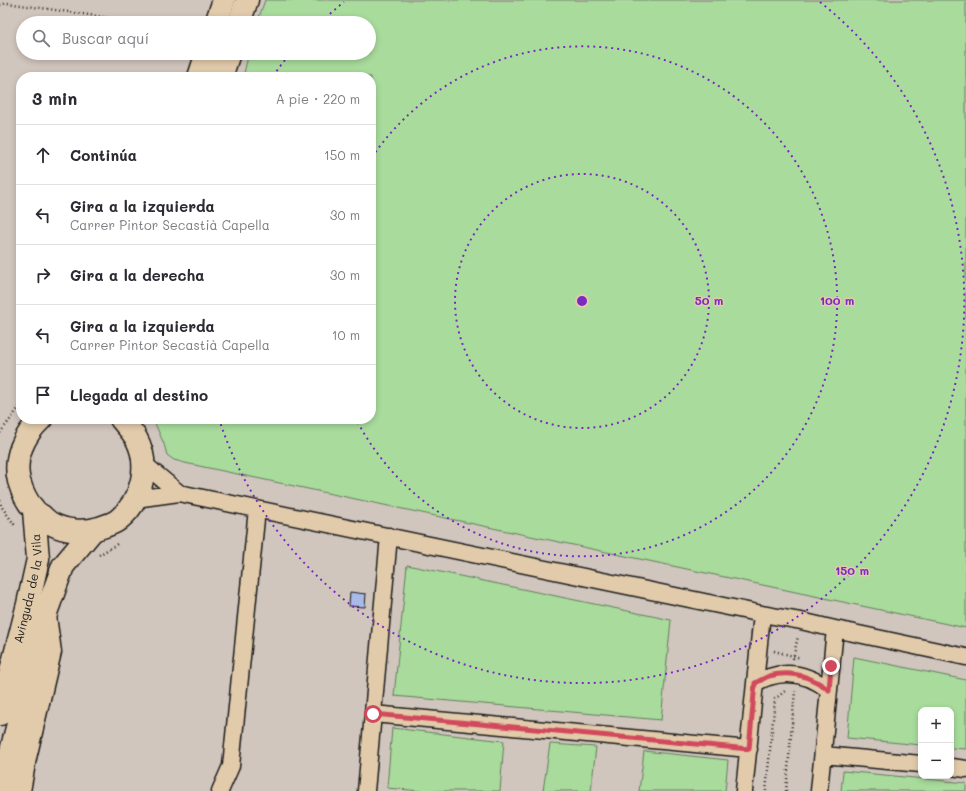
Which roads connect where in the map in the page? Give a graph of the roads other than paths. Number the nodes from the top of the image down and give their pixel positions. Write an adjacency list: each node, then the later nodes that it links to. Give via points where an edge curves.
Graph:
1 (224, 0): 3 (street)
2 (247, 0): 4 (street)
3 (218, 16)
4 (241, 16)
5 (204, 60): 7 (street)
6 (227, 60): 8 (street)
7 (200, 72)
8 (223, 72)
9 (35, 424): 15 (street, via 24,441 18,468 22,491)
10 (126, 424): 11 (street, via 137,439)
11 (144, 464): 12 (street); 13 (street, via 142,482)
12 (178, 493): 13 (street); 14 (street)
13 (135, 499): 16 (street, via 118,520)
14 (257, 509): 17 (street); 33 (street, via 231,766)
15 (34, 510): 16 (street, via 61,528 76,531); 24 (street, Avinguda de la Vila, via 38,559)
16 (93, 530): 18 (street, Avinguda de la Vila, via 62,566)
17 (389, 536): 19 (street); 25 (street)
18 (47, 610): 31 (street, Avinguda de la Vila, via 10,755); 32 (street, Avinguda de la Vila, via 53,652)
19 (762, 614): 20 (street); 22 (street)
20 (835, 630): 21 (street); 23 (street)
21 (966, 657)
22 (755, 683): 23 (street, via 781,674 793,674 808,677); 26 (street)
23 (829, 690): 27 (street)
24 (0, 714)
25 (373, 714): 26 (street); 34 (street)
26 (749, 749): 35 (street)
27 (823, 755): 28 (street); 36 (street)
28 (918, 764)
29 (954, 767): 30 (street)
30 (966, 769)
31 (5, 791)
32 (22, 791)
33 (220, 791)
34 (366, 791)
35 (744, 791)
36 (819, 791)

